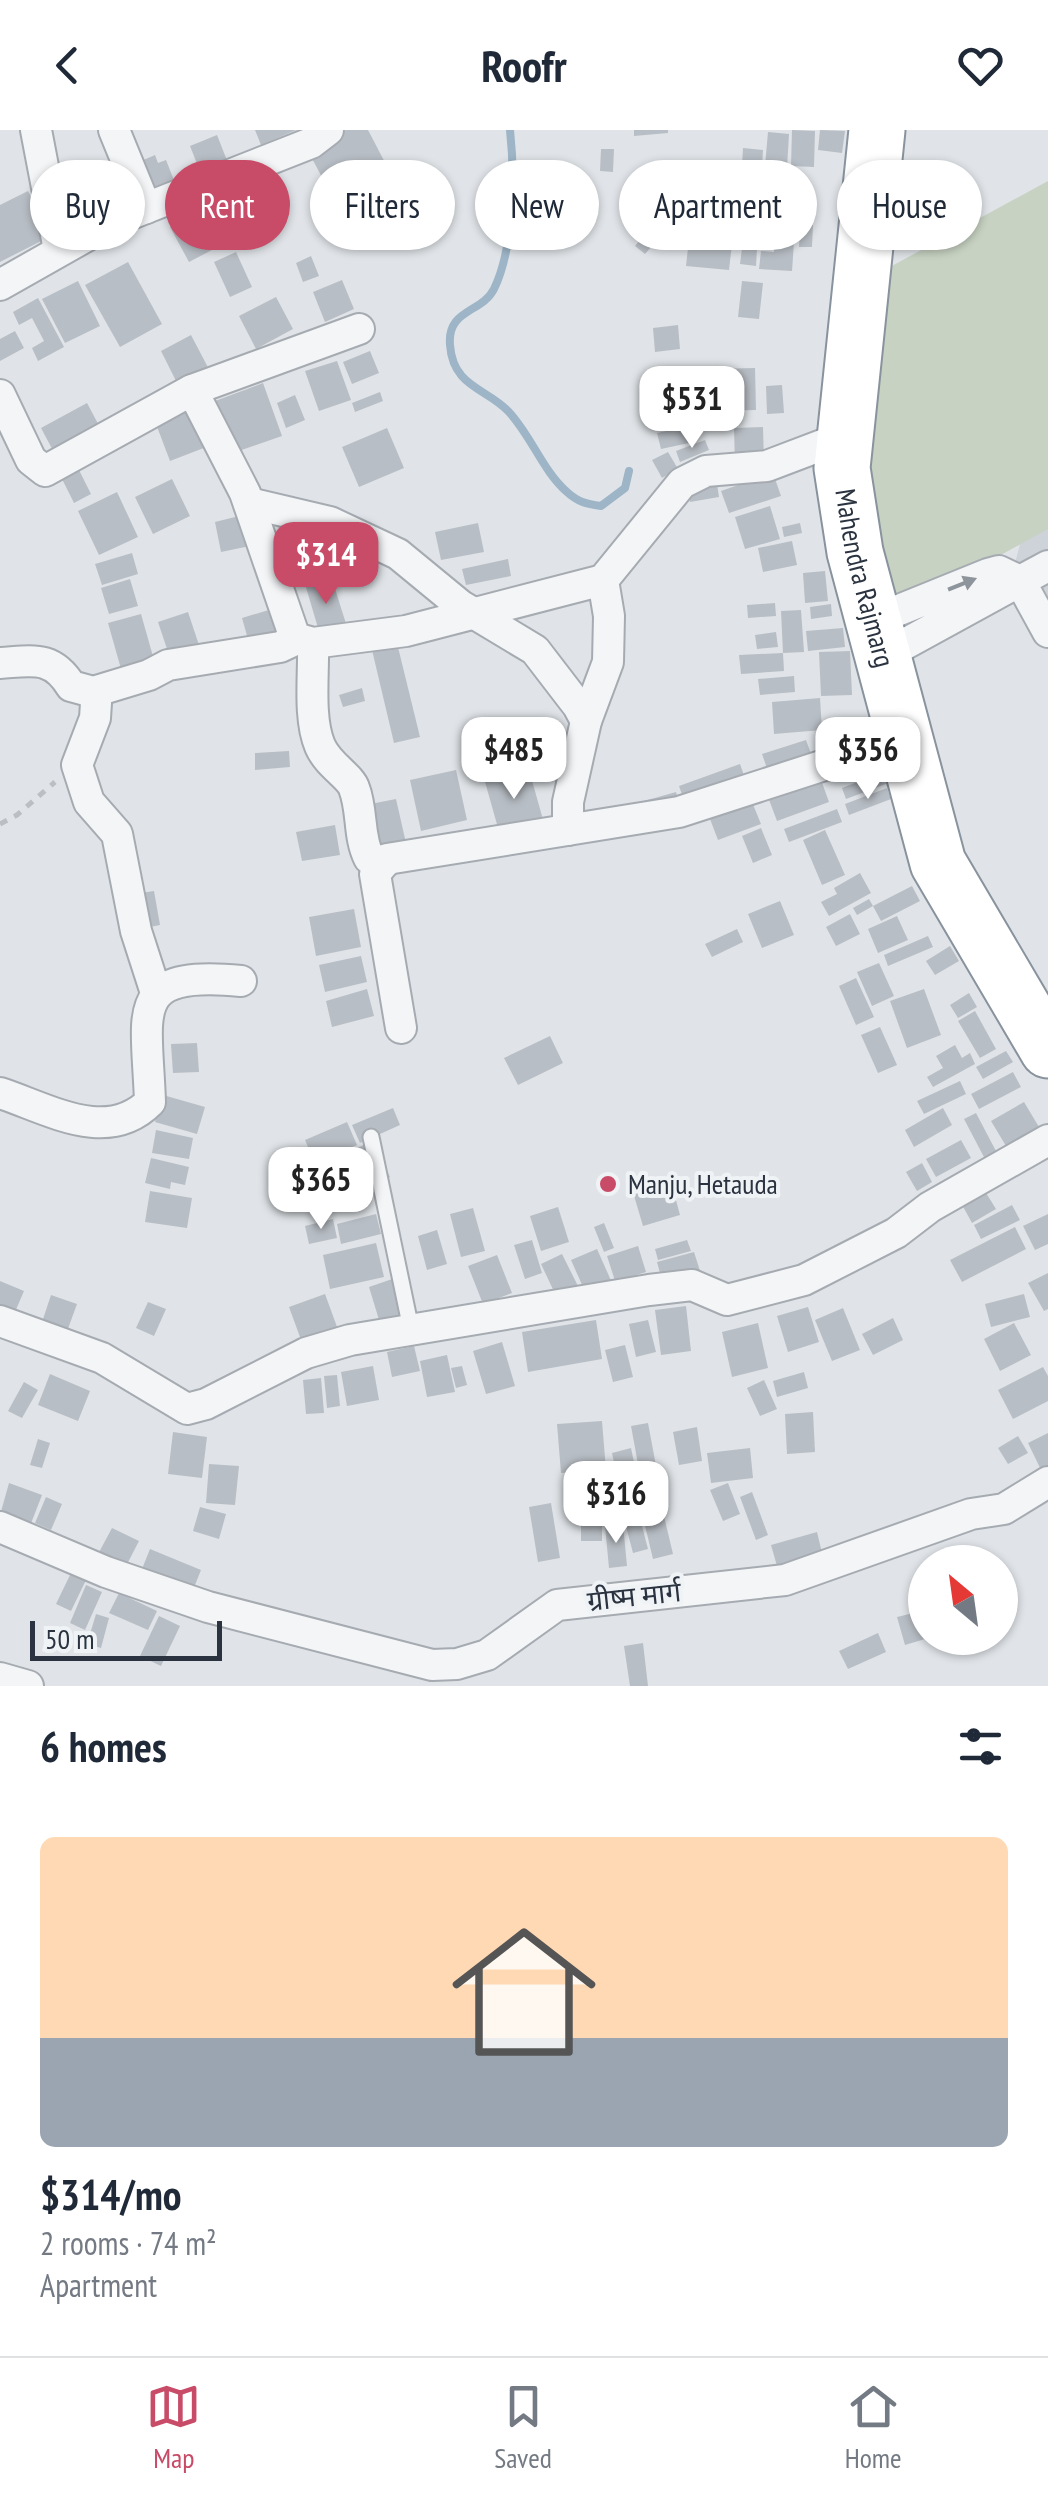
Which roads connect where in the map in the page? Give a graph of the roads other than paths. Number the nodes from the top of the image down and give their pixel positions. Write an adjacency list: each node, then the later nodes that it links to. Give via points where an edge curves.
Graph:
1 (36, 130): 5 (street)
2 (114, 130): 6 (street)
3 (328, 130): 6 (street)
4 (877, 130): 12 (highway, Mahendra Rajmarg)
5 (42, 160)
6 (146, 208)
7 (59, 250): 8 (street)
8 (0, 285)
9 (359, 329): 10 (street)
10 (192, 390): 11 (street, via 45,471 31,460); 13 (street)
11 (0, 394)
12 (846, 436): 15 (street, via 767,466 706,471 682,483); 19 (highway, Mahendra Rajmarg, via 842,468)
13 (249, 503): 17 (street, via 359,533); 20 (street)
14 (1048, 566): 16 (street)
15 (602, 580): 17 (street); 23 (street, via 608,662)
16 (1020, 582): 18 (street); 19 (street)
17 (475, 613): 20 (street, via 406,631); 23 (street, via 535,650)
18 (1048, 632)
19 (877, 638): 24 (highway, Mahendra Rajmarg)
20 (305, 641): 22 (street, via 168,665); 26 (street, via 319,745 351,781 368,858)
21 (0, 663): 22 (street, via 48,663 71,686)
22 (93, 692): 28 (street, via 95,718 78,764 89,802 118,834 136,931)
23 (586, 721): 25 (street)
24 (905, 739): 25 (street, via 679,812); 30 (highway, Mahendra Rajmarg, via 938,863)
25 (568, 830): 26 (street)
26 (385, 862): 29 (street, via 375,874)
27 (241, 981): 28 (street, via 200,977)
28 (156, 992): 31 (street, via 147,1018 150,1102 138,1114 109,1125 86,1122)
29 (401, 1028)
30 (1048, 1050)
31 (0, 1093)
32 (371, 1137): 35 (lane)
33 (1048, 1140): 35 (street, via 896,1233 804,1280 727,1300 692,1285)
34 (0, 1321): 35 (street, via 102,1358 187,1409 306,1353)
35 (411, 1329)
36 (1048, 1482): 37 (street, ग्रीष्म मार्ग, via 1004,1509 971,1514 785,1580 557,1604 487,1656 456,1664 432,1665 208,1607)
37 (0, 1527)
38 (0, 1678): 39 (street)
39 (28, 1686)

